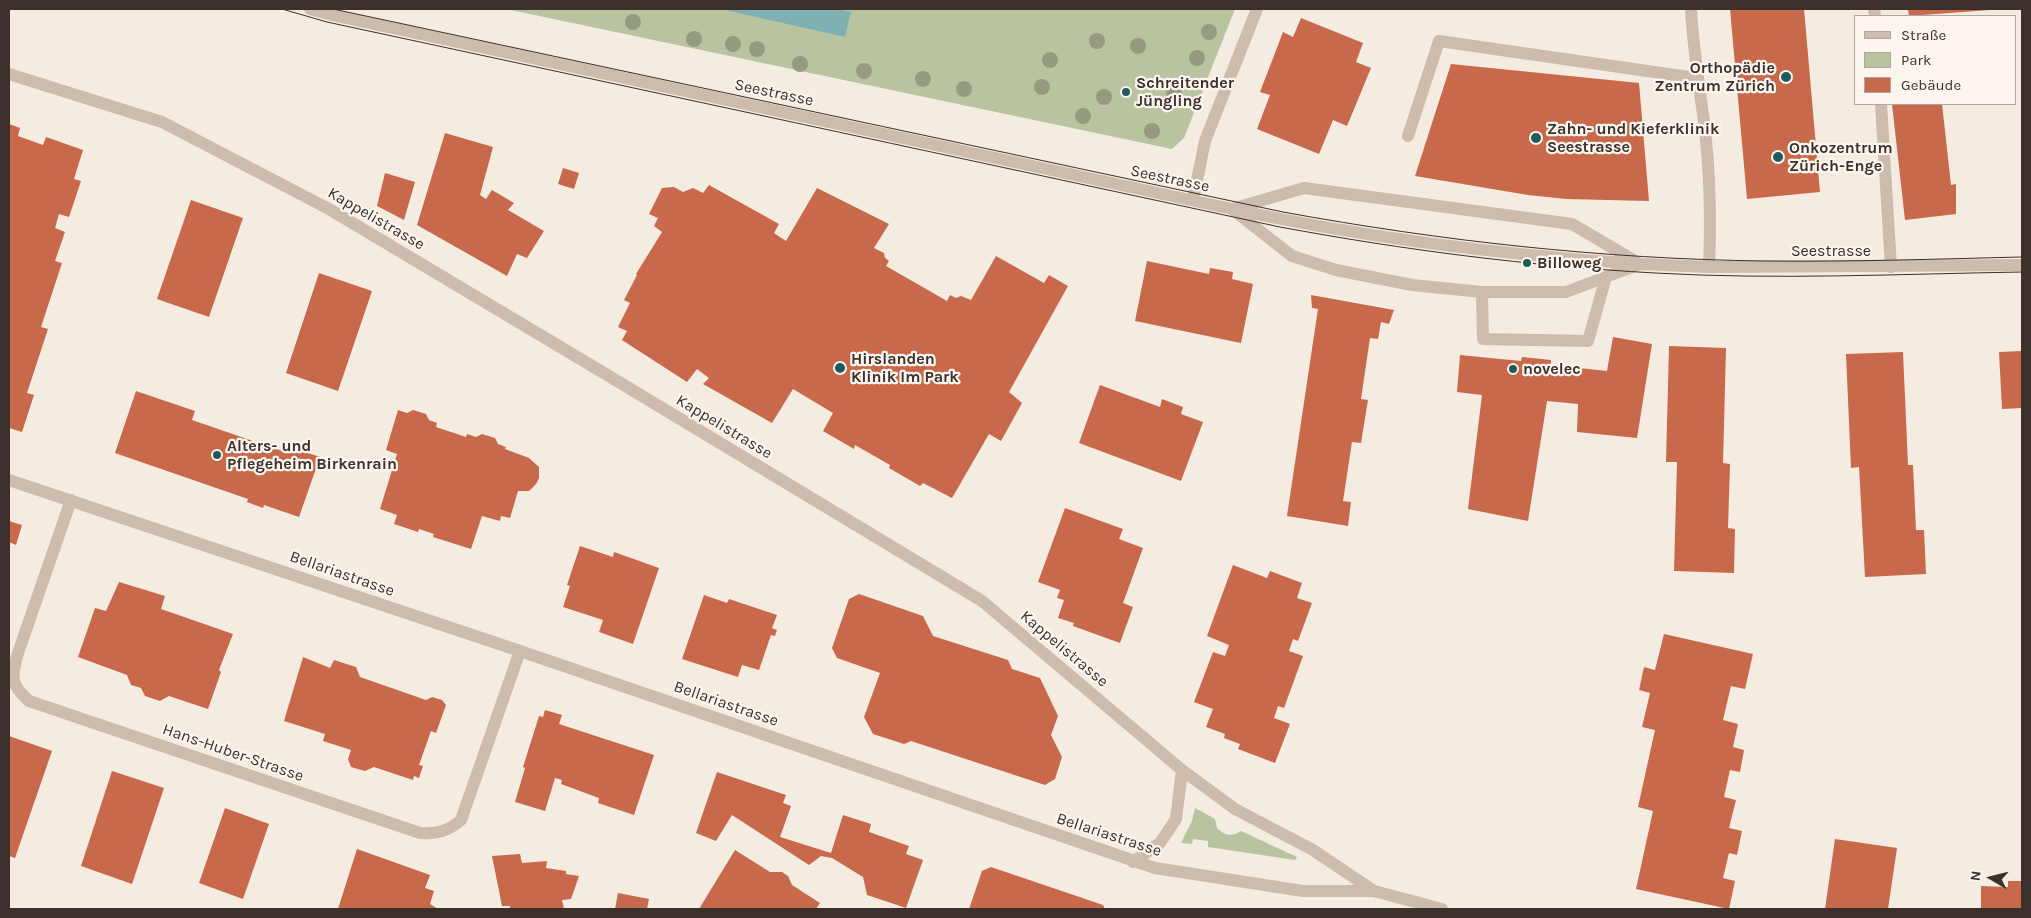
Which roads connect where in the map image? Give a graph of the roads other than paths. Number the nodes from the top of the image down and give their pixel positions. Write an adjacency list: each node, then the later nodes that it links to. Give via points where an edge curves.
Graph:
1 (310, 9): 8 (street, Seestrasse)
2 (1256, 9): 8 (street, via 1205,141)
3 (1690, 9): 5 (street)
4 (9, 74): 19 (street, Kappelistrasse, via 162,122 329,209 982,601)
5 (1696, 78): 7 (street, via 1439,41); 12 (street, via 1704,124 1711,226)
6 (1881, 105): 13 (street)
7 (1408, 136)
8 (1193, 200): 9 (street, Seestrasse)
9 (1232, 209): 10 (street, Seestrasse, via 1298,223 1469,248 1568,260); 10 (street, Seestrasse, via 1304,188 1572,224); 15 (street, Seestrasse, via 1292,256 1336,270 1402,283)
10 (1640, 264): 12 (street, Seestrasse); 14 (street, Seestrasse)
11 (2022, 264): 13 (street, Seestrasse)
12 (1709, 267): 13 (street, Seestrasse)
13 (1891, 267)
14 (1606, 277): 15 (street, Seestrasse, via 1566,292); 15 (street, via 1588,341 1483,339)
15 (1482, 292)
16 (9, 480): 17 (street, Bellariastrasse)
17 (72, 500): 18 (street, Bellariastrasse); 18 (street, Hans-Huber-Strasse, via 18,653 12,674 16,689 29,701 374,818 420,833 436,834 449,830 461,820)
18 (520, 651): 20 (street, Bellariastrasse)
19 (1182, 770): 20 (street, via 1176,819 1160,843); 21 (street, Kappelistrasse, via 1235,808 1313,850)
20 (1134, 862): 21 (street, Bellariastrasse, via 1303,891)
21 (1374, 891): 22 (street, Bellariastrasse)
22 (1442, 909)

